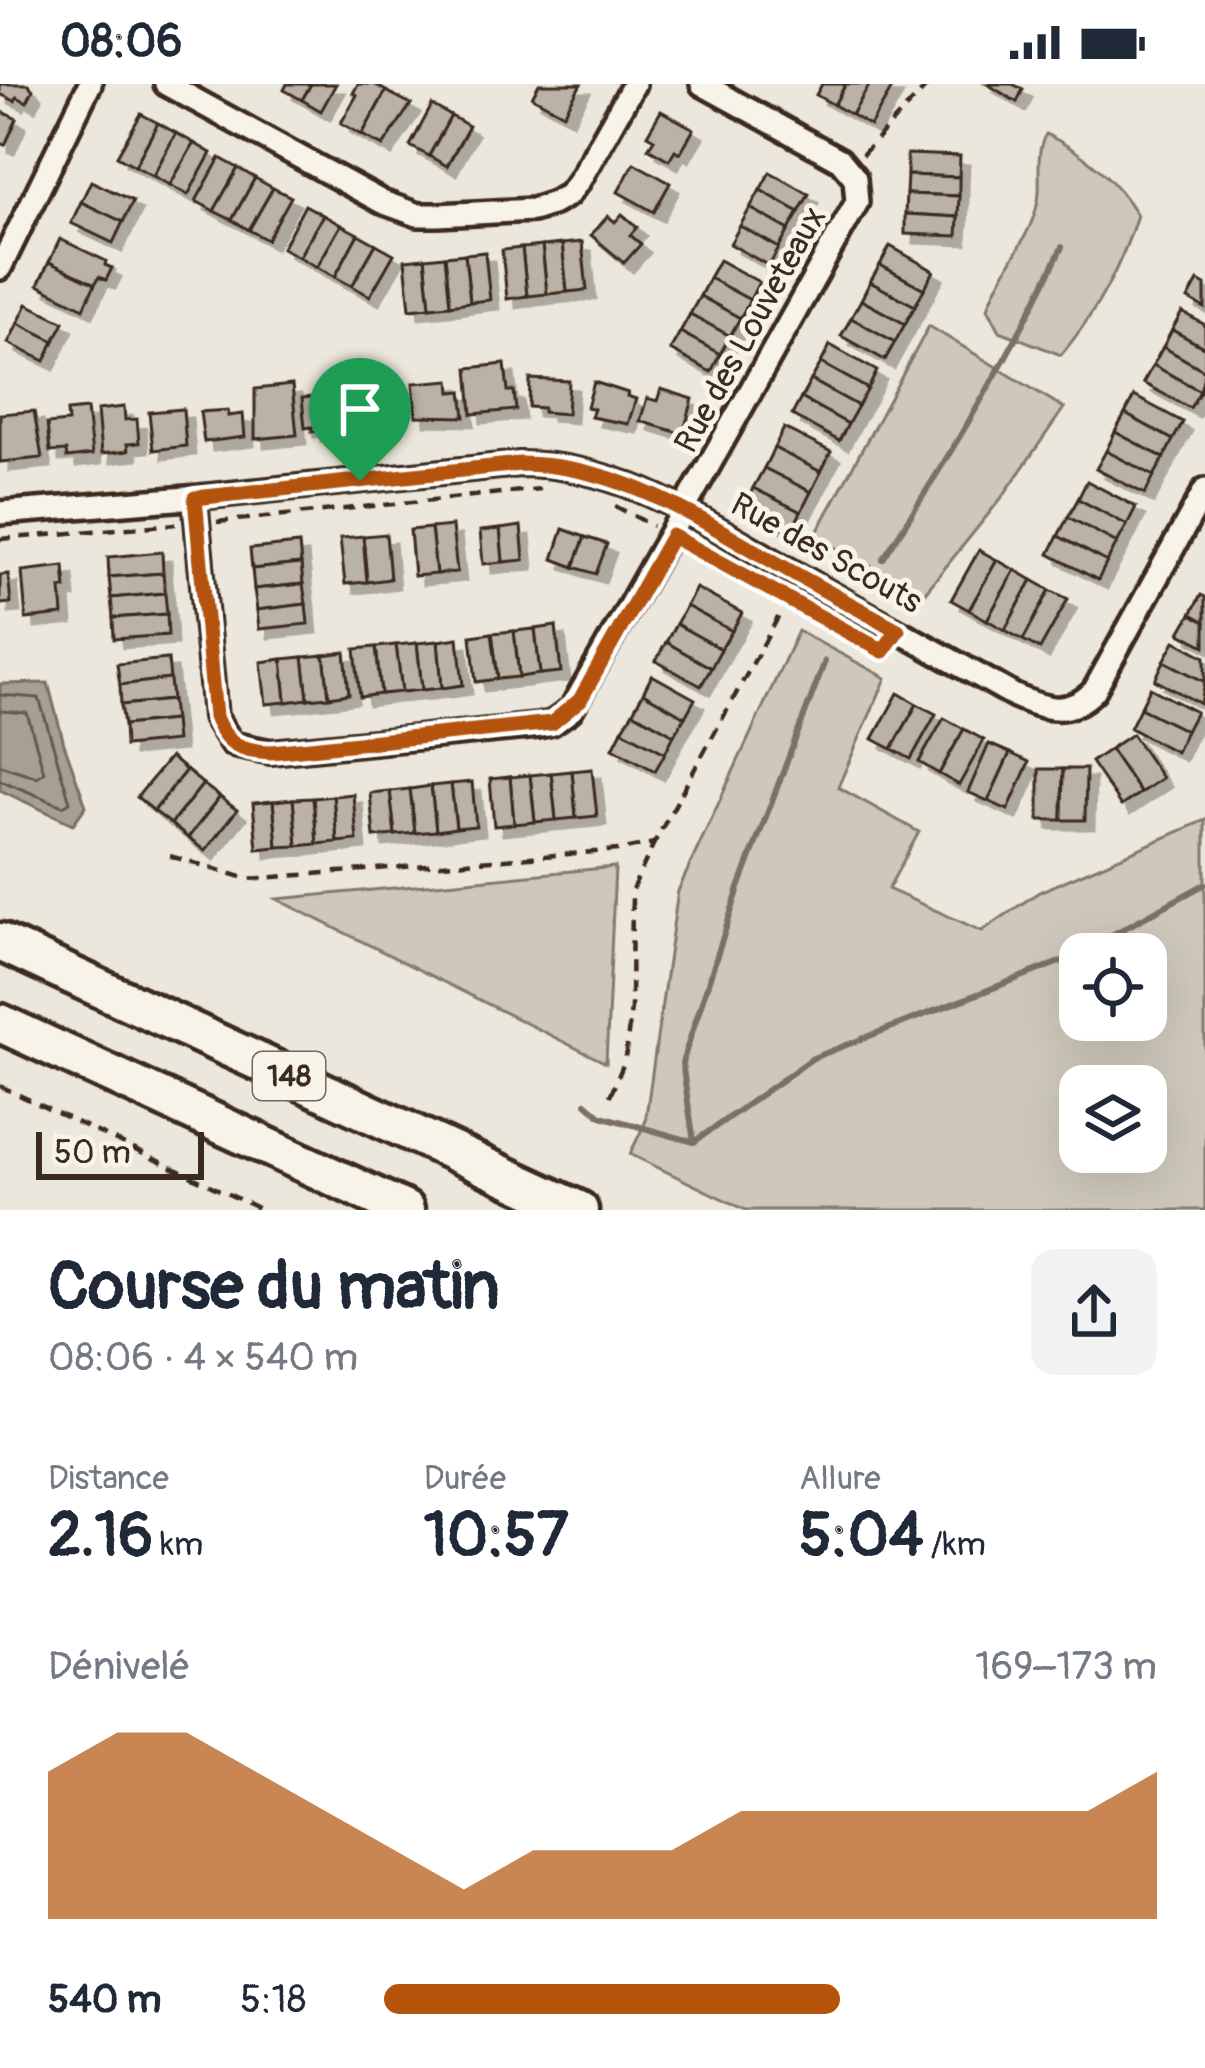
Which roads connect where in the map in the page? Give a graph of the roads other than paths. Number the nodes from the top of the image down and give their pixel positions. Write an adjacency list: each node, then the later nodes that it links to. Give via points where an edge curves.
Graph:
1 (90, 84): 5 (street)
2 (166, 84): 3 (street, via 382,202 438,215 533,210 568,195)
3 (634, 84)
4 (702, 84): 8 (street, Rue des Louveteaux, via 850,168 858,190)
5 (0, 268)
6 (1205, 490): 8 (street, Rue des Scouts, via 1094,692 1076,707 1050,710)
7 (195, 498): 8 (street, Rue des Scouts, via 543,464 611,478); 8 (street, Rue des Louveteaux, via 215,717 232,744 271,752 562,718 580,700); 9 (street, Rue des Scouts)
8 (686, 510)
9 (0, 513)
10 (0, 942): 13 (highway, 148)
11 (0, 1023): 12 (highway, 148)
12 (405, 1210)
13 (579, 1210)

